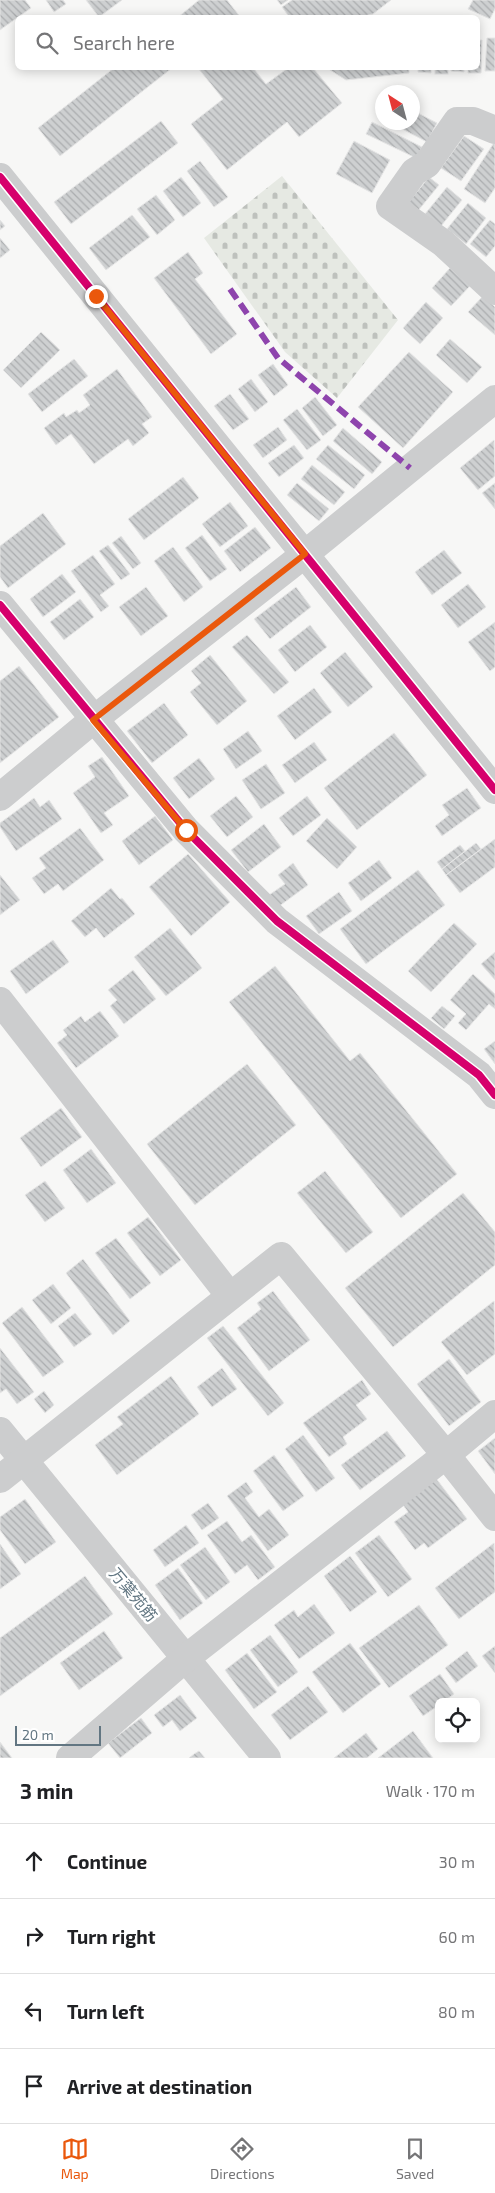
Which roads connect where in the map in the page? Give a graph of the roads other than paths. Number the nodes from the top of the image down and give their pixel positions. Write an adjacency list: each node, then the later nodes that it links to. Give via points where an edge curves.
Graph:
1 (495, 130): 3 (street, via 473,121 456,121 427,164 414,172 390,206 443,243)
2 (0, 177): 5 (street)
3 (495, 291)
4 (495, 399): 5 (street)
5 (305, 554): 7 (street); 8 (street)
6 (0, 604): 7 (street)
7 (93, 720): 9 (street); 11 (street, via 186,830 277,921 479,1075)
8 (495, 790)
9 (0, 796)
10 (0, 1001): 12 (street)
11 (495, 1095)
12 (230, 1296): 15 (street, via 281,1256); 16 (street)
13 (495, 1414): 15 (street)
14 (0, 1431): 16 (street, 万葉苑筋)
15 (446, 1455): 18 (street); 19 (street)
16 (23, 1461): 17 (street); 19 (street, 万葉苑筋)
17 (0, 1479)
18 (495, 1517)
19 (186, 1658): 20 (street); 21 (street, 万葉苑筋)
20 (70, 1758)
21 (267, 1758)

